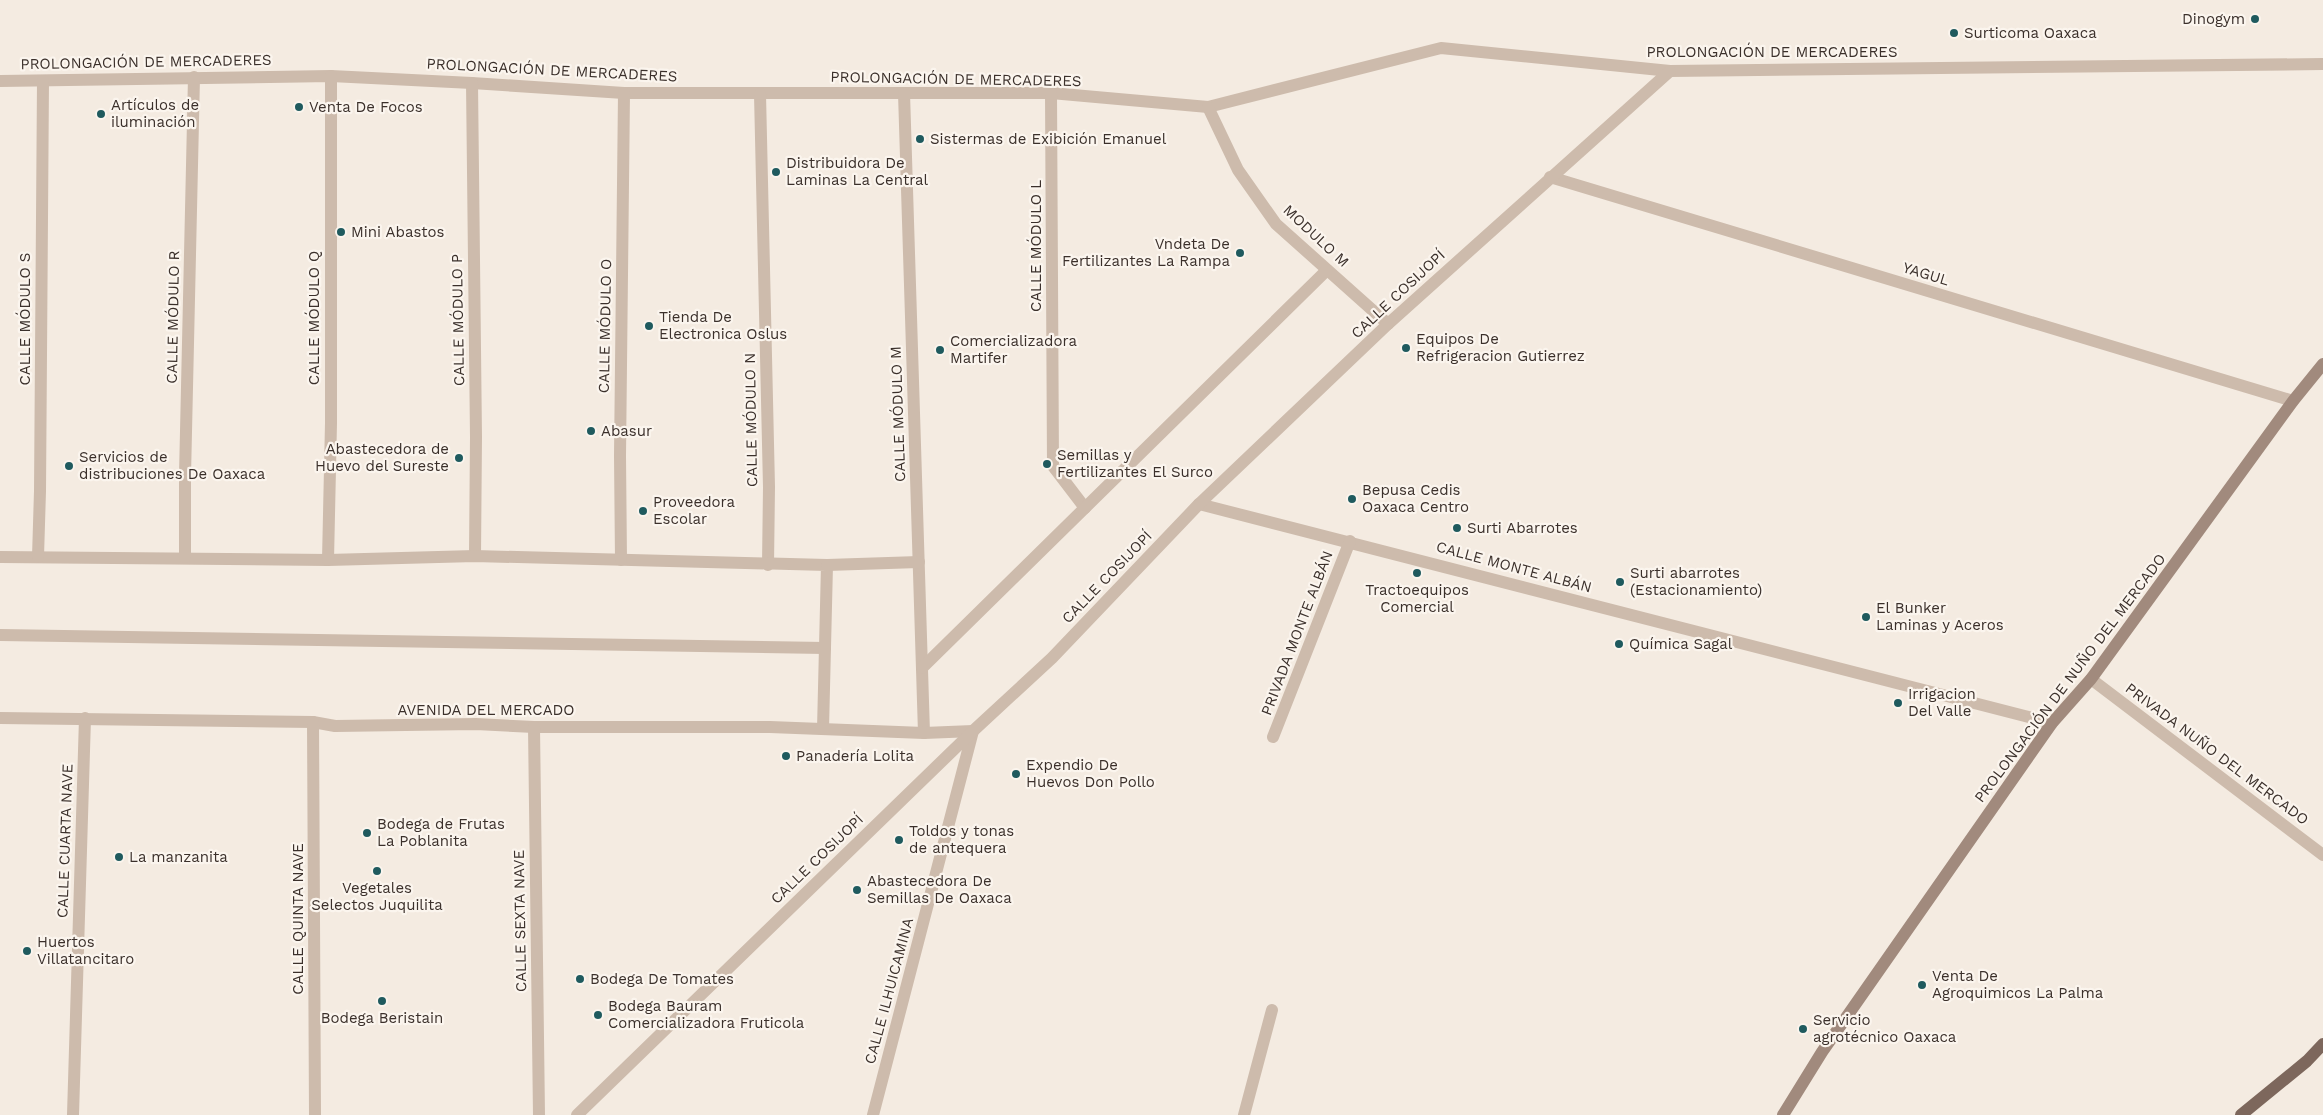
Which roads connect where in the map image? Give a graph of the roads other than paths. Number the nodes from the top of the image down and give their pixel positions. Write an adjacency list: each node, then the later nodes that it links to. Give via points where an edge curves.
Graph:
1 (2323, 64): 2 (street, PROLONGACIÓN DE MERCADERES)
2 (1670, 71): 12 (street, PROLONGACIÓN DE MERCADERES, via 1441,48); 13 (street, CALLE COSIJOPÍ)
3 (331, 76): 4 (street, PROLONGACIÓN DE MERCADERES); 7 (street, PROLONGACIÓN DE MERCADERES); 25 (street, CALLE MÓDULO Q)
4 (194, 77): 5 (street, PROLONGACIÓN DE MERCADERES); 24 (street, CALLE MÓDULO R)
5 (43, 80): 6 (street, PROLONGACIÓN DE MERCADERES); 23 (street, CALLE MÓDULO S)
6 (0, 81)
7 (472, 83): 8 (street, PROLONGACIÓN DE MERCADERES); 21 (street, CALLE MÓDULO P)
8 (624, 93): 11 (street, PROLONGACIÓN DE MERCADERES); 26 (street, CALLE MÓDULO O)
9 (904, 93): 10 (street, PROLONGACIÓN DE MERCADERES); 11 (street, PROLONGACIÓN DE MERCADERES); 27 (street, CALLE MÓDULO M)
10 (1051, 93): 12 (street, PROLONGACIÓN DE MERCADERES); 19 (street, CALLE MÓDULO L, via 1053,466)
11 (760, 94): 28 (street, CALLE MÓDULO N)
12 (1208, 106): 14 (street, MODULO M, via 1238,170 1276,224)
13 (1550, 177): 15 (street, CALLE COSIJOPÍ); 17 (street, YAGUL)
14 (1327, 270): 15 (street, MODULO M); 19 (street)
15 (1388, 324): 18 (street, CALLE COSIJOPÍ)
16 (2323, 364): 17 (street, PROLONGACIÓN DE NUÑO DEL MERCADO)
17 (2293, 401): 33 (street, PROLONGACIÓN DE NUÑO DEL MERCADO)
18 (1199, 504): 20 (street, CALLE MONTE ALBÁN); 40 (street, CALLE COSIJOPÍ, via 1052,658)
19 (1085, 508): 32 (street)
20 (1350, 541): 37 (street, CALLE MONTE ALBÁN); 42 (street, PRIVADA MONTE ALBÁN)
21 (475, 556): 25 (street); 26 (street)
22 (0, 557): 23 (street)
23 (38, 557): 24 (street)
24 (185, 557): 25 (street)
25 (328, 560)
26 (621, 560): 28 (street)
27 (919, 562): 29 (street); 32 (street, CALLE MÓDULO M)
28 (768, 565): 29 (street)
29 (827, 565): 31 (street)
30 (0, 635): 31 (street)
31 (825, 648): 39 (street)
32 (922, 668): 41 (street, CALLE MÓDULO M)
33 (2091, 679): 37 (street, PROLONGACIÓN DE NUÑO DEL MERCADO); 43 (street, PRIVADA NUÑO DEL MERCADO)
34 (0, 718): 35 (street, AVENIDA DEL MERCADO)
35 (85, 718): 36 (street, AVENIDA DEL MERCADO); 46 (street, CALLE CUARTA NAVE)
36 (313, 722): 38 (street, AVENIDA DEL MERCADO, via 335,726 476,724); 47 (street, CALLE QUINTA NAVE)
37 (2052, 723): 52 (street, PROLONGACIÓN DE NUÑO DEL MERCADO, via 1822,1052)
38 (534, 727): 39 (street, AVENIDA DEL MERCADO, via 760,726); 48 (street, CALLE SEXTA NAVE)
39 (823, 729): 41 (street, AVENIDA DEL MERCADO)
40 (973, 731): 41 (street, AVENIDA DEL MERCADO); 49 (street, CALLE COSIJOPÍ); 50 (street, CALLE ILHUICAMINA)
41 (924, 733)
42 (1273, 737)
43 (2323, 855)
44 (1272, 1010): 51 (street)
45 (2323, 1044): 53 (main road)
46 (73, 1115)
47 (315, 1115)
48 (539, 1115)
49 (577, 1115)
50 (873, 1115)
51 (1244, 1115)
52 (1783, 1115)
53 (2241, 1115)

